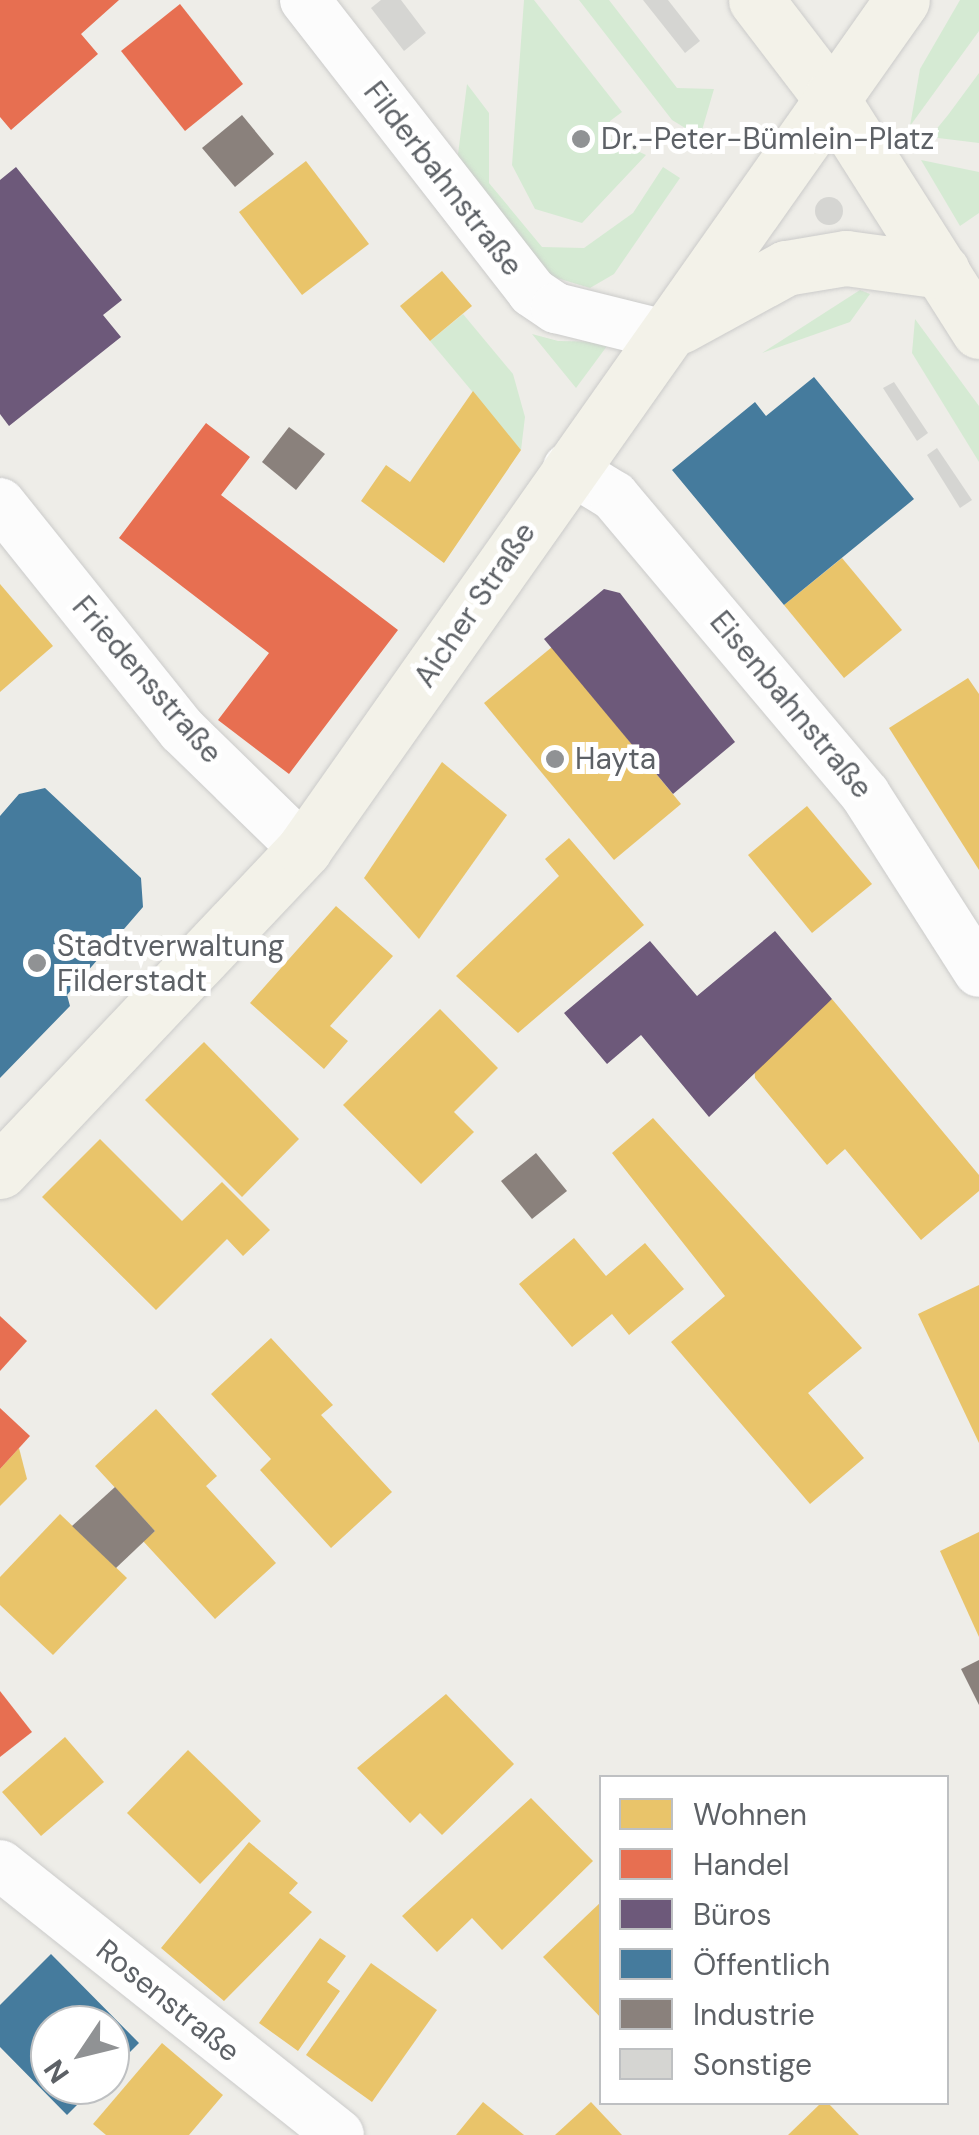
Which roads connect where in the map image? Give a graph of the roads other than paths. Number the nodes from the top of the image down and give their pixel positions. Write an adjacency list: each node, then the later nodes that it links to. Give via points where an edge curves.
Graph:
1 (304, 0): 7 (street, Filderbahnstraße, via 532,292 556,308)
2 (756, 0): 4 (main road)
3 (902, 0): 4 (main road, Aicher Straße)
4 (832, 98): 5 (main road); 7 (main road, Aicher Straße)
5 (942, 271): 6 (main road); 7 (main road, via 846,258 786,268)
6 (979, 332)
7 (665, 335): 8 (main road, Aicher Straße)
8 (568, 468): 10 (main road, Aicher Straße); 11 (street, Eisenbahnstraße, via 614,496 865,794)
9 (0, 504): 10 (street, Friedensstraße, via 182,730)
10 (304, 848): 12 (main road, Aicher Straße)
11 (979, 972)
12 (0, 1171)
13 (0, 1865): 14 (street, Rosenstraße)
14 (339, 2135)

